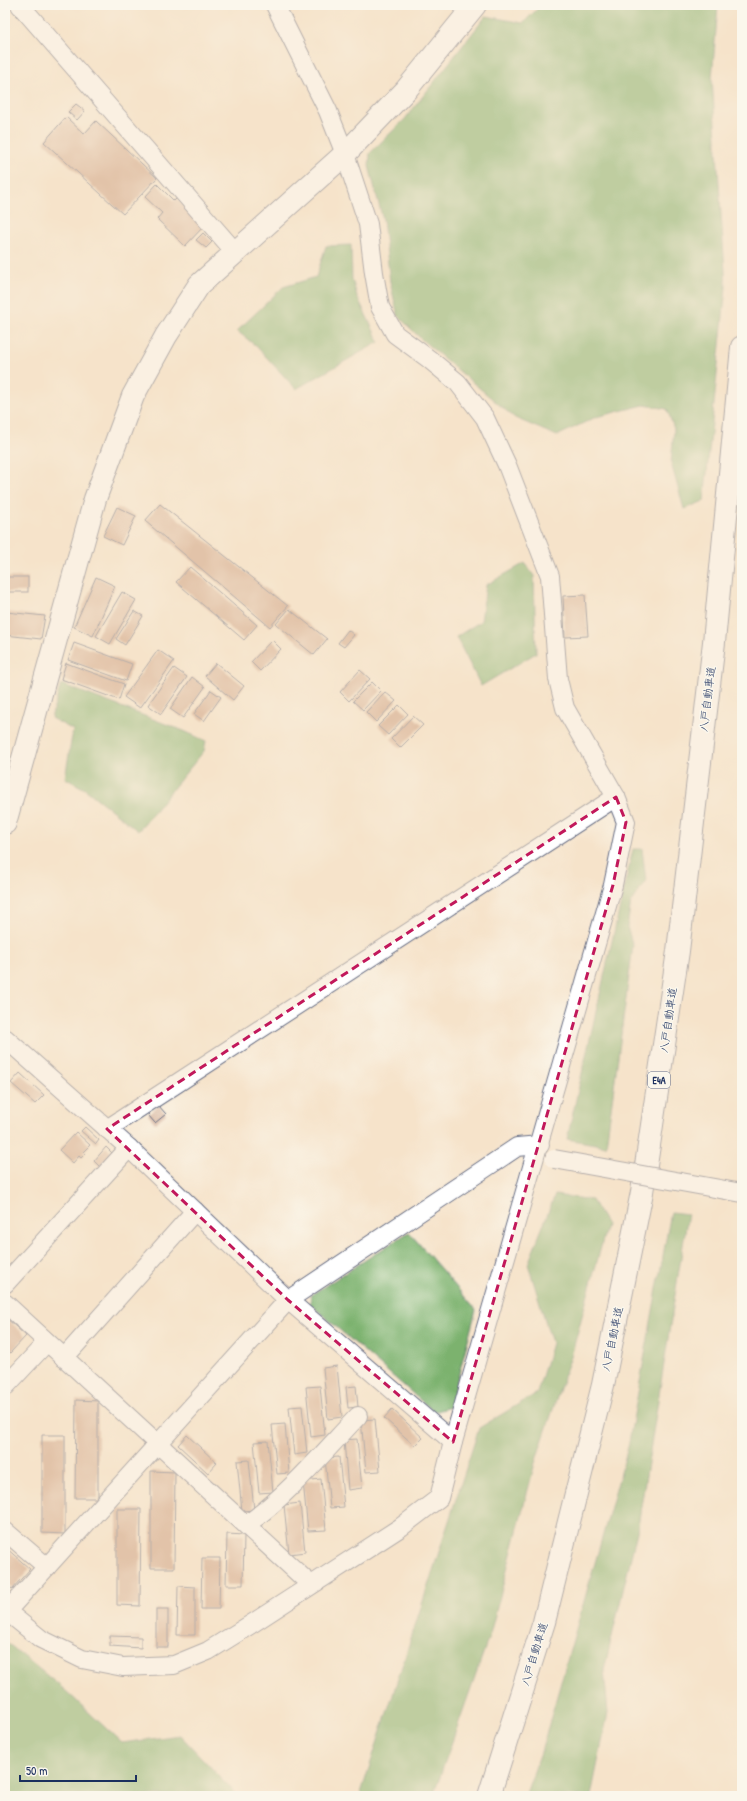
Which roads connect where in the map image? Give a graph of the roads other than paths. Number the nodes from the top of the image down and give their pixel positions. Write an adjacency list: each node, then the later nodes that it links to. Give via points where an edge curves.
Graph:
1 (20, 5): 5 (street)
2 (275, 5): 4 (street, via 328,110)
3 (475, 5): 4 (main road, via 406,90)
4 (345, 154): 5 (main road); 7 (street, via 368,224 380,307 395,334 458,383 485,418 507,465 550,576 558,680 565,708)
5 (236, 253): 8 (main road, via 199,285 166,336 133,396 95,499)
6 (742, 347): 30 (main road, 八戸自動車道 / E4A, via 714,642 678,950 642,1192 603,1385 544,1622)
7 (616, 796): 11 (street); 13 (street, via 626,822 613,885)
8 (8, 798): 9 (main road)
9 (5, 823)
10 (5, 1038): 11 (street)
11 (107, 1129): 12 (street)
12 (129, 1148): 15 (street); 16 (street)
13 (543, 1154): 14 (street, bridge); 17 (street, via 517,1147); 23 (street)
14 (742, 1194)
15 (195, 1211): 17 (street); 20 (street)
16 (5, 1284)
17 (288, 1300): 23 (street); 24 (street)
18 (5, 1303): 19 (street)
19 (47, 1342): 20 (street); 21 (street)
20 (64, 1358): 24 (street)
21 (5, 1386)
22 (358, 1416): 25 (street, via 312,1465)
23 (454, 1442): 28 (street, via 439,1498 401,1527)
24 (158, 1444): 25 (street); 27 (street)
25 (246, 1525): 28 (street)
26 (5, 1531): 27 (street)
27 (47, 1567): 29 (street)
28 (311, 1585): 29 (street, via 208,1651 174,1665 123,1667 82,1659 41,1639)
29 (6, 1610)
30 (488, 1796)

